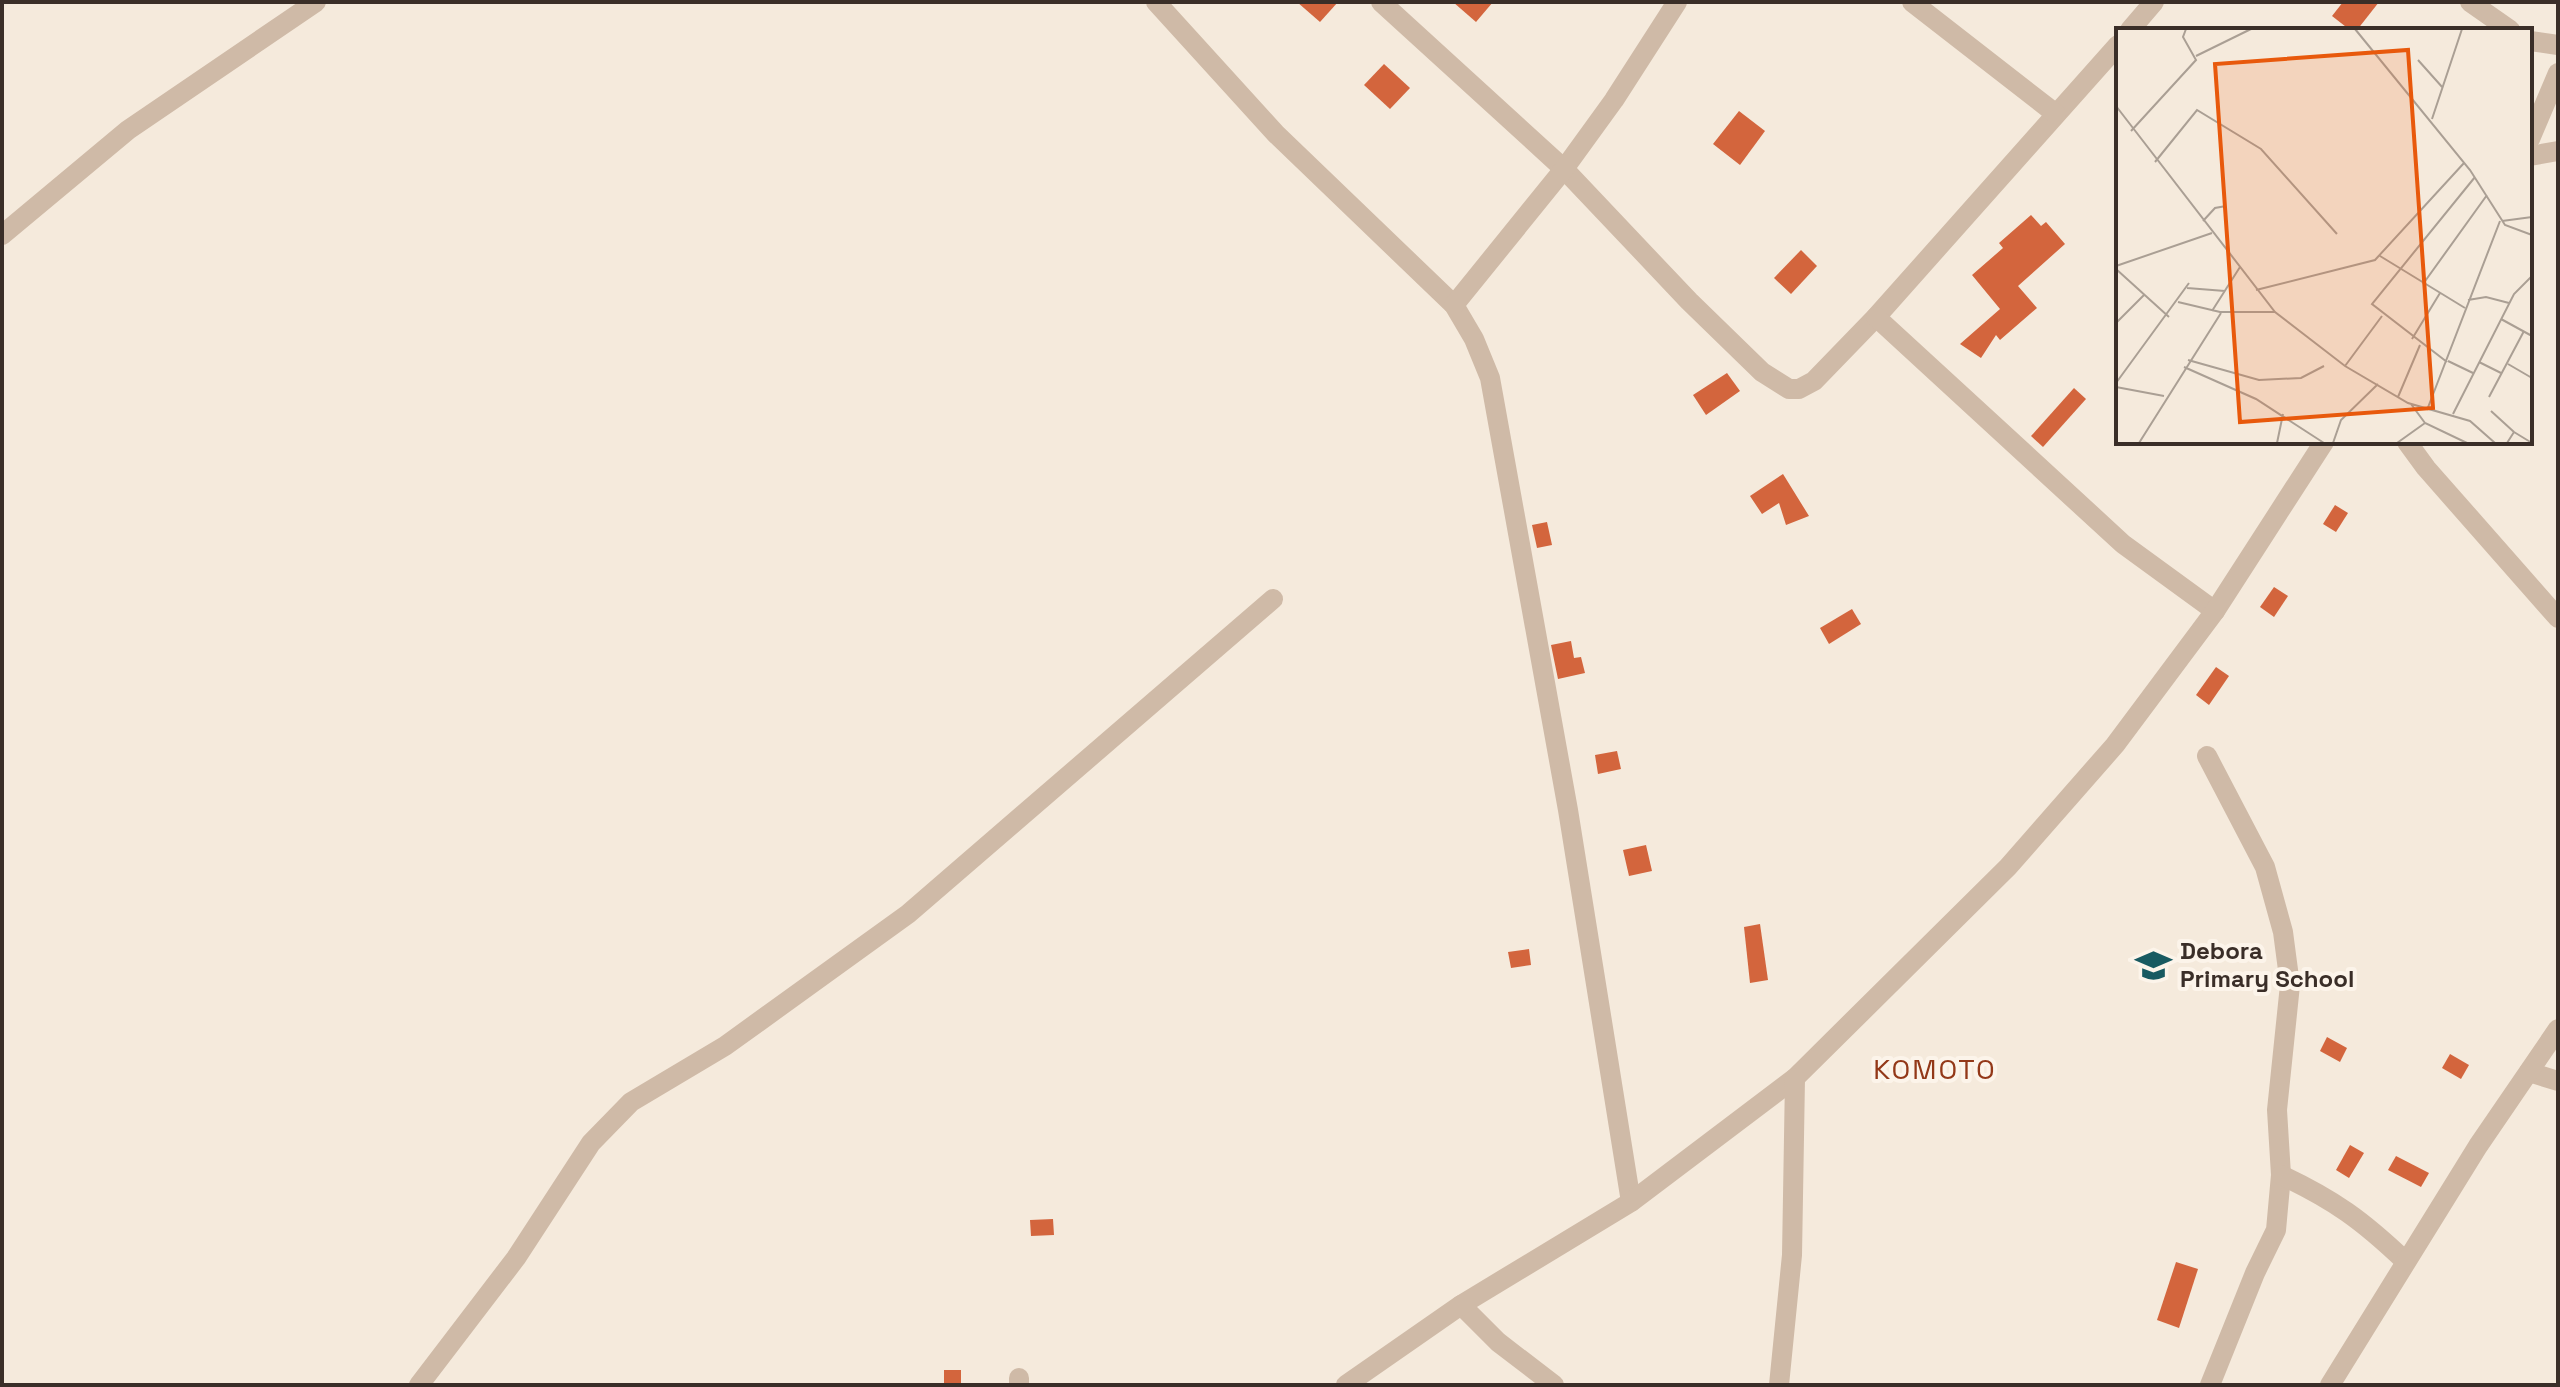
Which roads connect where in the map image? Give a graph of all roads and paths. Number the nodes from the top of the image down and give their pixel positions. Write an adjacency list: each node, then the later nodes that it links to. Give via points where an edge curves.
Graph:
1 (316, 2): 19 (street, via 128,130)
2 (1156, 2): 20 (street, via 1276,134)
3 (1381, 2): 18 (street)
4 (1912, 2): 14 (street)
5 (2154, 2): 8 (street)
6 (2470, 2): 9 (street)
7 (1667, 6): 18 (street, via 1614,100)
8 (2132, 28)
9 (2507, 28)
10 (2532, 41): 11 (street)
11 (2558, 45)
12 (2111, 65): 14 (street)
13 (2558, 73): 15 (street)
14 (2056, 114): 21 (street)
15 (2532, 134)
16 (2558, 151): 17 (street)
17 (2532, 156)
18 (1564, 169): 20 (street); 21 (street, via 1689,301 1762,372 1789,389 1814,381)
19 (2, 235)
20 (1454, 305): 33 (street, via 1490,378 1568,810)
21 (1876, 317): 25 (street, via 2123,544)
22 (2323, 444): 25 (street)
23 (2408, 444): 26 (street)
24 (1273, 599): 36 (street, via 908,914 725,1046 631,1102 591,1143 516,1258)
25 (2215, 611): 30 (street, via 2115,745 2008,867)
26 (2558, 618)
27 (2207, 756): 32 (street, via 2265,867 2283,932 2290,985 2277,1110)
28 (2558, 1029): 29 (street)
29 (2529, 1072): 31 (street); 34 (street)
30 (1795, 1078): 33 (street); 39 (street, via 1792,1255)
31 (2558, 1081)
32 (2281, 1175): 34 (street, via 2366,1224); 40 (street, via 2276,1230)
33 (1631, 1202): 35 (street)
34 (2405, 1261): 41 (street)
35 (1461, 1305): 37 (street); 38 (street)
36 (419, 1385)
37 (1346, 1385)
38 (1554, 1385)
39 (1779, 1385)
40 (2210, 1385)
41 (2330, 1385)

